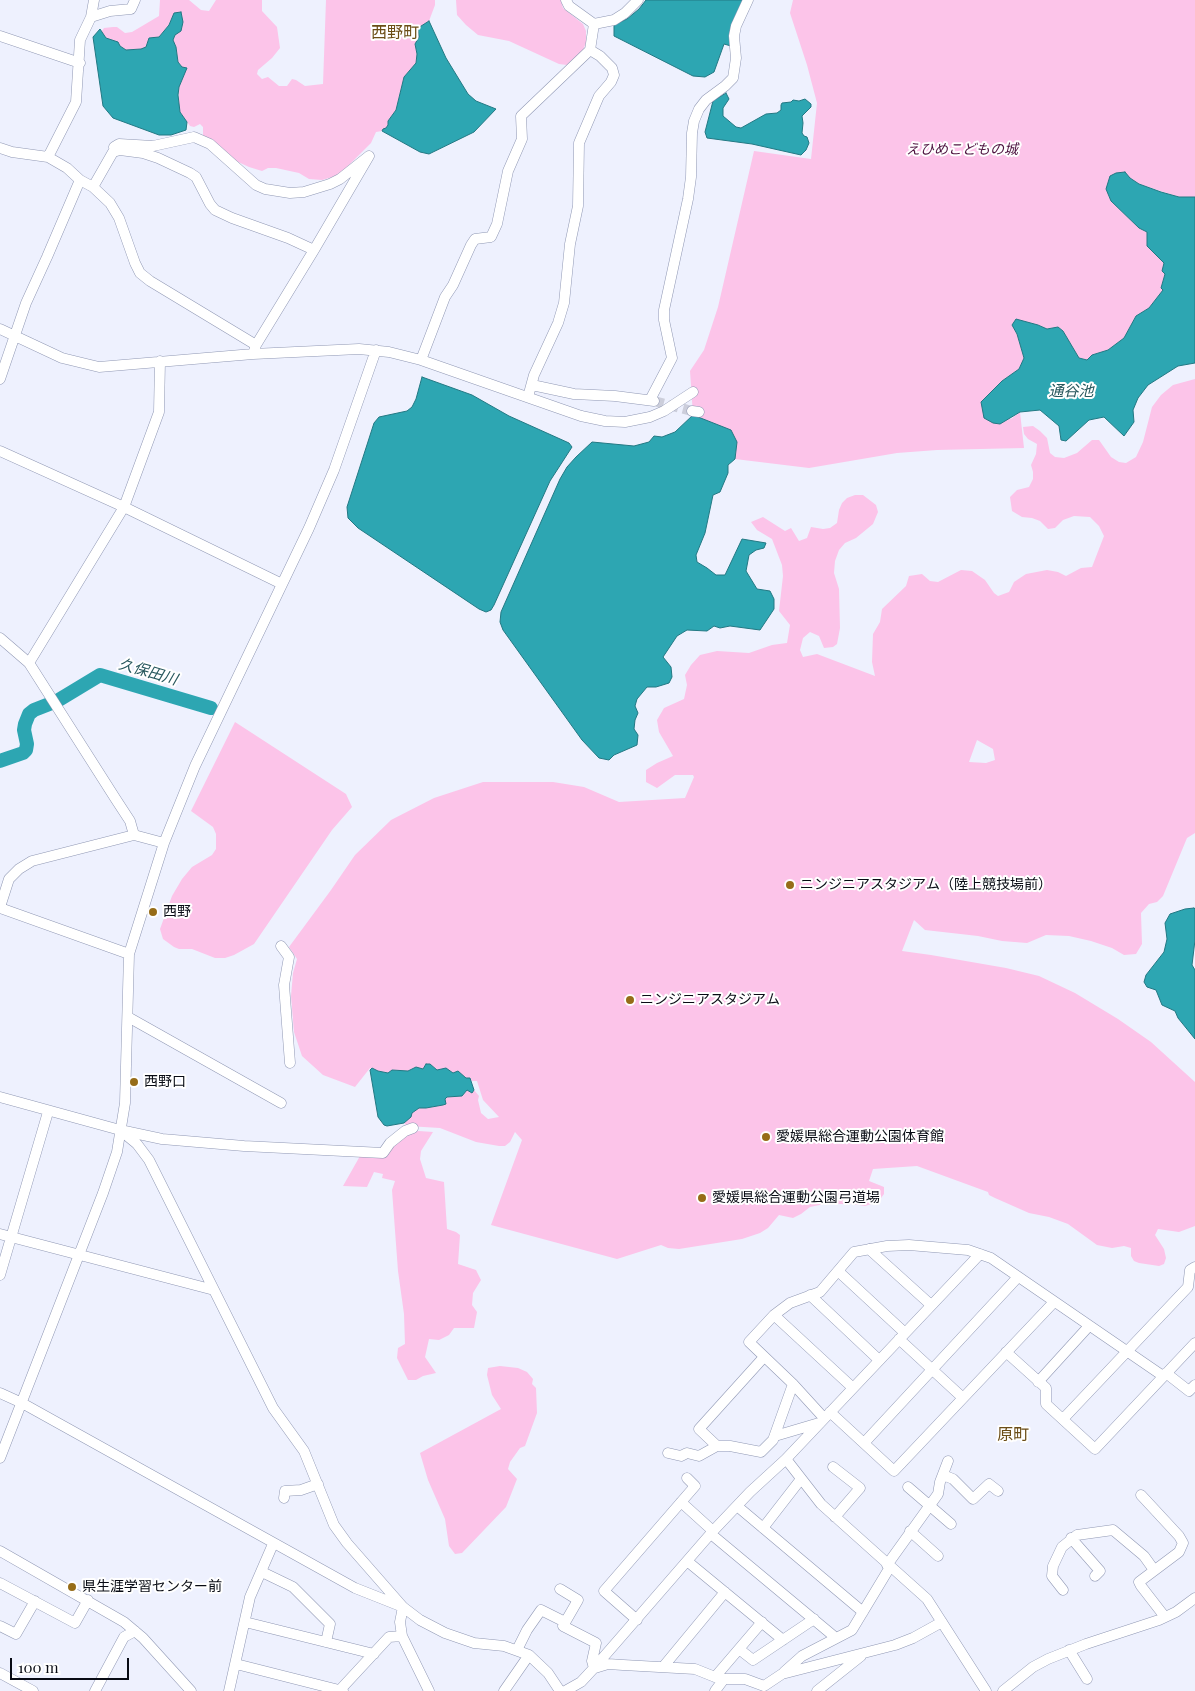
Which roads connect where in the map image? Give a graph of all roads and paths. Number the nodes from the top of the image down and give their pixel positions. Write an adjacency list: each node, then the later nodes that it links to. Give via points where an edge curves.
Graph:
1 (94, 0): 6 (street)
2 (135, 0): 6 (street, via 131,9)
3 (566, 0): 7 (street, via 569,6)
4 (638, 0): 7 (street, via 614,20)
5 (748, 0): 24 (street, via 734,36 736,58 733,78 706,100 694,120 688,198 664,310 672,358 652,400 574,394)
6 (91, 17): 10 (street, via 80,40)
7 (594, 24): 9 (street)
8 (0, 36): 10 (street)
9 (590, 50): 21 (street, via 521,116 522,139 508,171 491,237 475,239 471,245 445,297); 24 (street, via 612,68 614,74 599,96 579,143 578,206 564,303)
10 (80, 62): 13 (street, via 76,102)
11 (0, 148): 13 (street)
12 (115, 151): 15 (street); 16 (street, via 143,154 183,169 196,177 215,210); 16 (street, via 114,147 119,144 153,146 194,137 210,144 256,185 265,190 290,193 330,184 369,156)
13 (48, 157): 14 (street)
14 (80, 180): 15 (street); 18 (street, via 26,303)
15 (93, 187): 19 (street, via 110,202 119,218 140,273)
16 (314, 250): 19 (street)
17 (0, 329): 18 (street)
18 (16, 336): 22 (street, via 62,358 100,367); 23 (street)
19 (254, 349): 20 (street); 22 (street)
20 (376, 350): 21 (street); 29 (street, via 334,470)
21 (421, 360): 26 (street)
22 (160, 361): 28 (street, via 159,412)
23 (0, 379)
24 (532, 385): 26 (street)
25 (692, 392): 26 (street, via 664,411 626,422 581,416)
26 (528, 397)
27 (0, 451): 28 (street)
28 (124, 507): 29 (street); 31 (street)
29 (282, 584): 33 (street, via 195,766)
30 (0, 638): 31 (street)
31 (29, 663): 32 (street, via 130,821)
32 (134, 835): 33 (street); 34 (street, via 32,862 19,869 9,879)
33 (164, 843): 36 (street)
34 (0, 908): 36 (street)
35 (281, 946): 38 (street, via 289,956 284,985)
36 (129, 950): 37 (street)
37 (128, 1017): 40 (street); 43 (street, via 125,1103)
38 (290, 1062)
39 (0, 1097): 41 (street)
40 (281, 1103)
41 (48, 1112): 43 (street); 45 (street)
42 (413, 1128): 43 (street, via 390,1143 383,1153 162,1139)
43 (120, 1130): 48 (street, via 111,1172); 53 (street, via 149,1160)
44 (0, 1234): 45 (street)
45 (11, 1236): 48 (street); 51 (street)
46 (869, 1249): 47 (street, via 909,1245); 50 (street, via 854,1252); 56 (street)
47 (980, 1254): 52 (street); 56 (street)
48 (79, 1255): 53 (street); 73 (street)
49 (1195, 1267): 62 (street, via 1190,1270 1188,1287)
50 (838, 1270): 54 (street, via 820,1292); 59 (street)
51 (0, 1275)
52 (1018, 1277): 55 (street); 65 (street)
53 (214, 1290): 87 (street, via 274,1408 304,1451)
54 (810, 1295): 57 (street, via 790,1303); 64 (street)
55 (1054, 1302): 58 (street); 61 (street)
56 (931, 1305): 59 (street)
57 (774, 1315): 63 (street, via 749,1342); 70 (street)
58 (1090, 1326): 62 (street); 67 (street)
59 (902, 1336): 64 (street); 65 (street)
60 (1195, 1343): 66 (street)
61 (1006, 1352): 67 (street); 72 (street)
62 (1127, 1352): 66 (street); 75 (street)
63 (764, 1357): 68 (street); 78 (street, via 699,1429)
64 (879, 1360): 70 (street)
65 (932, 1369): 72 (street); 77 (street)
66 (1165, 1375): 69 (street, via 1189,1391); 75 (street, via 1095,1449)
67 (1038, 1382): 75 (street, via 1046,1388 1046,1404)
68 (793, 1384): 74 (street); 76 (street)
69 (1195, 1386)
70 (853, 1388): 74 (street)
71 (0, 1393): 73 (street)
72 (963, 1398): 77 (street, via 894,1471)
73 (22, 1403): 80 (street); 101 (street)
74 (825, 1417): 76 (street); 77 (street); 81 (street)
75 (1063, 1419)
76 (774, 1436): 78 (street, via 761,1452)
77 (864, 1442)
78 (717, 1446): 79 (street, via 698,1456)
79 (668, 1453)
80 (0, 1458)
81 (786, 1459): 86 (street); 93 (street)
82 (948, 1461): 84 (street)
83 (833, 1467): 95 (street, via 860,1488)
84 (943, 1475): 90 (street, via 973,1499 990,1484); 94 (street, via 938,1494)
85 (687, 1478): 92 (street, via 695,1486)
86 (801, 1478): 95 (street); 97 (street)
87 (318, 1484): 89 (street); 116 (street, via 334,1525)
88 (908, 1487): 94 (street)
89 (285, 1491)
90 (998, 1491)
91 (1140, 1496): 106 (street, via 1180,1536 1183,1543 1179,1552)
92 (681, 1502): 99 (street); 120 (street, via 604,1591)
93 (737, 1506): 97 (street); 99 (street)
94 (930, 1506): 96 (street); 98 (street)
95 (834, 1517): 105 (street)
96 (951, 1524)
97 (763, 1528): 117 (street)
98 (910, 1531): 103 (street); 105 (street)
99 (712, 1532): 104 (street); 119 (street)
100 (1071, 1538): 106 (street, via 1113,1530 1144,1556); 108 (street, via 1100,1571); 111 (street, via 1059,1552 1052,1571 1052,1576)
101 (273, 1544): 107 (street); 116 (street, via 355,1588)
102 (0, 1551): 113 (street)
103 (938, 1556)
104 (687, 1561): 112 (street); 120 (street)
105 (889, 1566): 117 (street); 124 (street, via 927,1599)
106 (1154, 1570): 118 (street, via 1140,1582 1140,1586)
107 (262, 1572): 121 (street, via 250,1596); 130 (street, via 293,1587 330,1624)
108 (1095, 1576)
109 (0, 1583): 114 (street)
110 (560, 1589): 122 (street, via 578,1600)
111 (1063, 1590)
112 (725, 1592): 123 (street); 138 (street)
113 (88, 1600): 114 (street, via 75,1623); 126 (street)
114 (34, 1601): 125 (street, via 16,1634)
115 (1194, 1602): 118 (street)
116 (403, 1607): 127 (street); 132 (street, via 445,1633 474,1643)
117 (863, 1612): 128 (street, via 852,1630)
118 (1165, 1617): 133 (street)
119 (814, 1619): 128 (street); 129 (street)
120 (637, 1620): 139 (street)
121 (244, 1622): 130 (street); 137 (street)
122 (565, 1622): 132 (street, via 542,1610); 139 (street, via 563,1626 596,1643 592,1661)
123 (762, 1622): 129 (street); 131 (street)
124 (942, 1622): 134 (street, via 904,1642); 156 (street)
125 (0, 1626)
126 (135, 1631): 145 (street, via 124,1637); 147 (street)
127 (402, 1636): 135 (street, via 389,1637); 150 (street)
128 (836, 1638): 141 (street, via 802,1656)
129 (783, 1640): 131 (street, via 753,1660)
130 (326, 1642): 135 (street)
131 (739, 1649): 142 (street)
132 (517, 1650): 136 (street)
133 (1069, 1650): 143 (street); 157 (street, via 1033,1667)
134 (865, 1653): 141 (street); 155 (street)
135 (374, 1654): 149 (street)
136 (529, 1655): 151 (street); 152 (street, via 548,1673)
137 (236, 1664): 148 (street); 149 (street)
138 (663, 1667): 139 (street, via 608,1664); 142 (street, via 695,1669)
139 (594, 1668): 153 (street, via 581,1682)
140 (0, 1673): 146 (street)
141 (782, 1674): 144 (street)
142 (720, 1678): 144 (street, via 745,1679); 154 (street)
143 (1087, 1679)
144 (762, 1688)
145 (99, 1690)
146 (33, 1691)
147 (191, 1691)
148 (229, 1691)
149 (341, 1691)
150 (429, 1691)
151 (504, 1691)
152 (560, 1691)
153 (565, 1691)
154 (715, 1691)
155 (817, 1691)
156 (986, 1691)
157 (1004, 1691)

